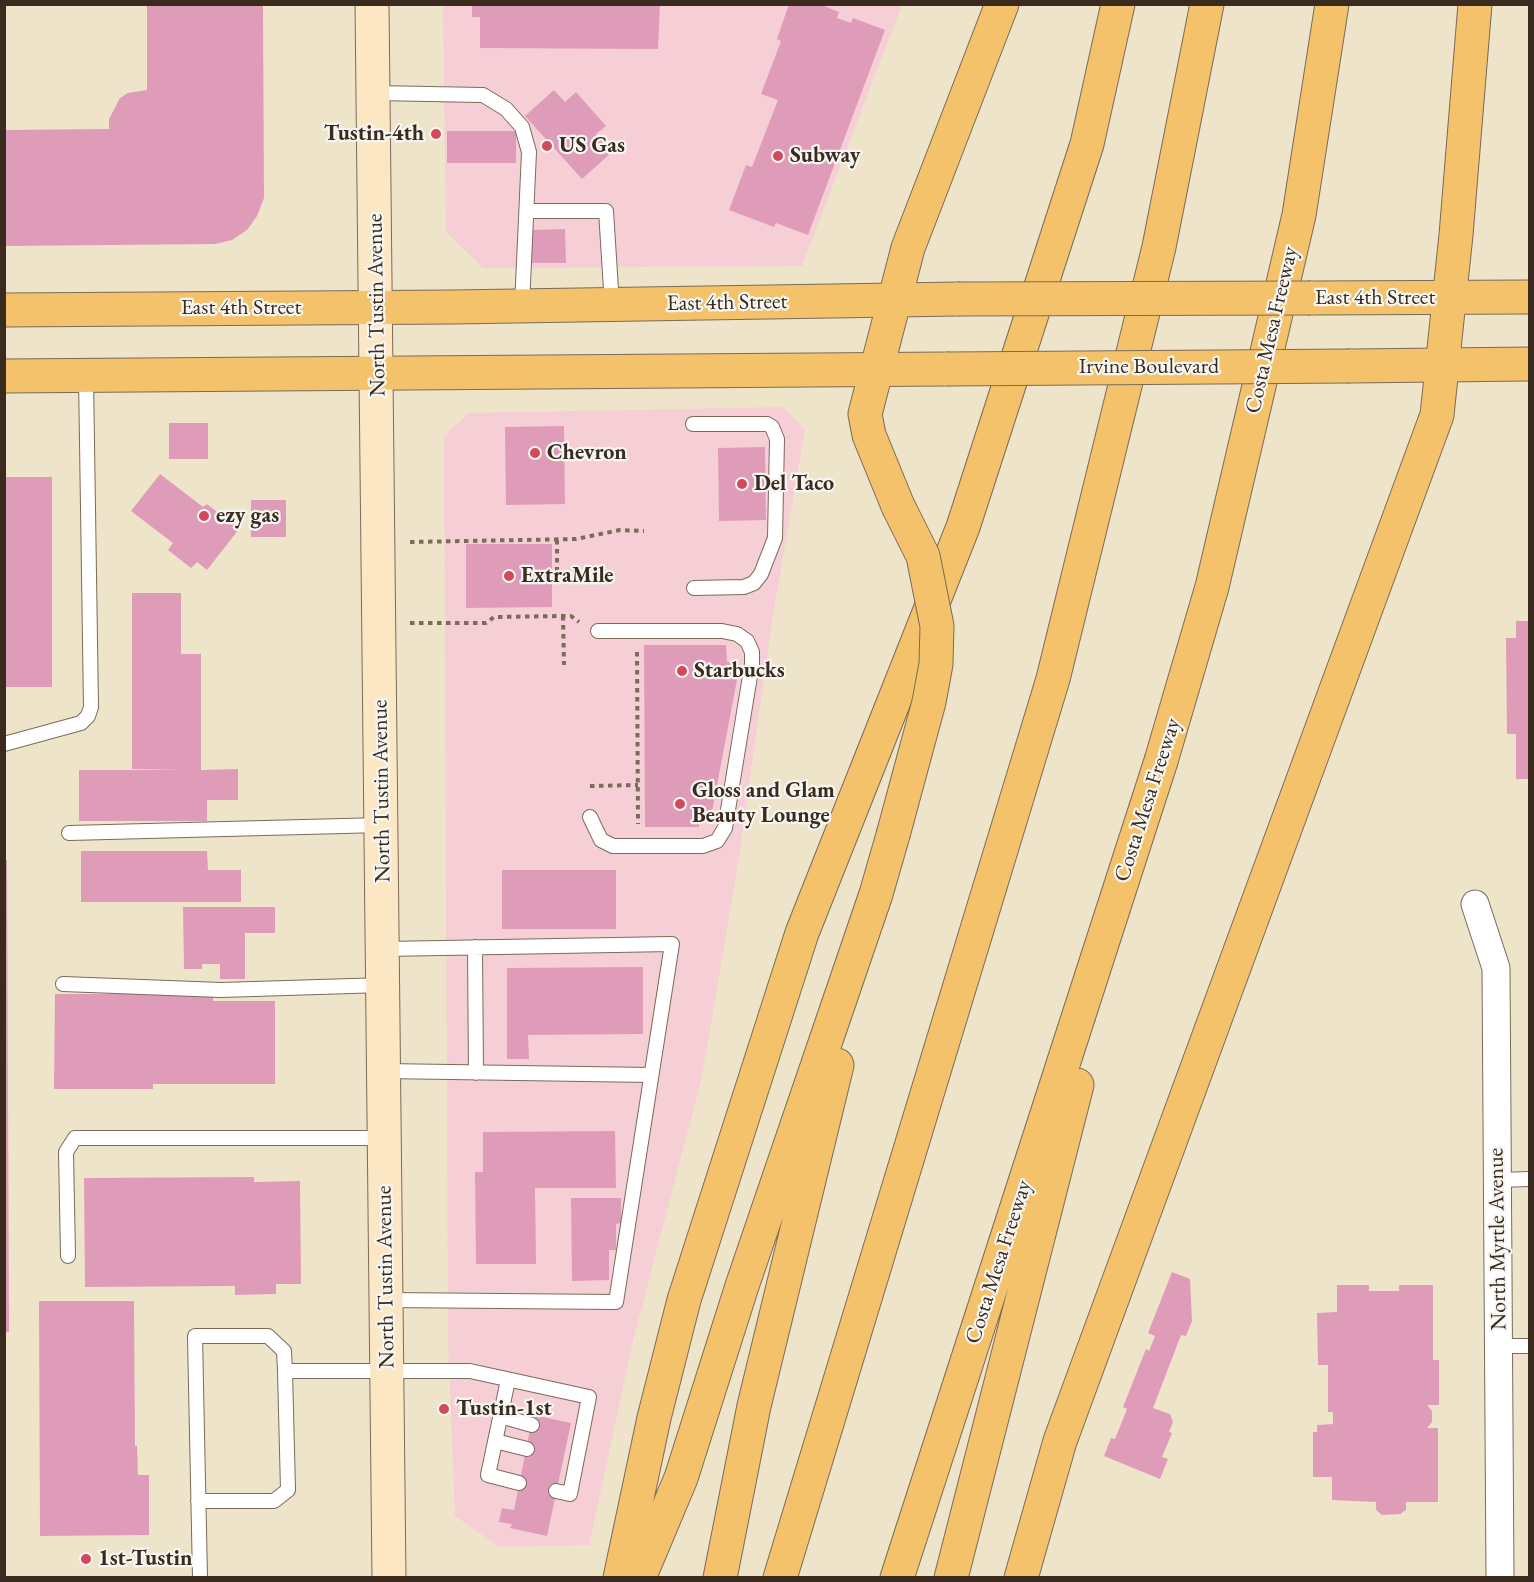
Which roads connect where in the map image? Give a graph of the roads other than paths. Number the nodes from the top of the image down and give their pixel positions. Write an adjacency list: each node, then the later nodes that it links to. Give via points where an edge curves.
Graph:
1 (372, 4): 7 (main road, North Tustin Avenue)
2 (1002, 4): 11 (main road, via 908,248)
3 (1118, 4): 58 (main road, via 1087,144 963,527 802,933 684,1299)
4 (1207, 4): 61 (main road, via 1160,247 1053,679)
5 (1332, 4): 26 (main road, Costa Mesa Freeway, via 1299,215 1212,587)
6 (1474, 4): 10 (main road)
7 (374, 93): 8 (lane, via 483,95 506,109 522,127 529,152); 14 (main road, North Tustin Avenue)
8 (526, 211): 12 (lane, via 606,211); 13 (lane)
9 (1530, 297): 10 (main road)
10 (1449, 298): 11 (main road, East 4th Street, bridge); 17 (main road)
11 (895, 300): 12 (main road, East 4th Street); 18 (main road)
12 (612, 305): 13 (main road, East 4th Street)
13 (522, 306): 14 (main road, East 4th Street)
14 (377, 307): 15 (main road, East 4th Street); 19 (main road, North Tustin Avenue)
15 (4, 310)
16 (1530, 364): 17 (main road, Irvine Boulevard)
17 (1441, 365): 18 (main road, Irvine Boulevard, bridge); 64 (main road, via 1437,415 1060,1441)
18 (876, 369): 19 (main road); 30 (main road, bridge, via 865,414 869,435 922,556 937,626 929,702)
19 (378, 372): 20 (main road); 28 (main road, North Tustin Avenue)
20 (86, 375): 21 (main road); 25 (lane, via 91,707 81,723)
21 (4, 376)
22 (693, 424): 23 (lane, via 767,424 777,439 775,538 761,574 744,587)
23 (694, 588)
24 (598, 631): 27 (lane, via 722,630 747,641 752,664 724,828 717,841 703,846 613,846 601,840)
25 (4, 744)
26 (1161, 761): 62 (main road, Costa Mesa Freeway); 63 (main road)
27 (590, 817)
28 (382, 825): 29 (lane); 33 (main road, North Tustin Avenue)
29 (69, 833)
30 (876, 894): 59 (main road, via 681,1478); 60 (main road, via 812,1176 754,1406)
31 (1475, 904): 41 (street, North Myrtle Avenue, via 1496,968)
32 (474, 947): 33 (lane); 37 (lane); 38 (lane, via 672,944)
33 (384, 949): 35 (main road, North Tustin Avenue)
34 (63, 984): 35 (lane, via 221,990)
35 (384, 984): 36 (main road, North Tustin Avenue)
36 (384, 1071): 37 (lane); 39 (main road, North Tustin Avenue)
37 (476, 1073): 38 (lane)
38 (651, 1075): 43 (lane, via 616,1302)
39 (385, 1138): 42 (lane, via 75,1138 66,1152); 43 (main road, North Tustin Avenue)
40 (1530, 1179): 41 (lane)
41 (1497, 1180): 44 (street, North Myrtle Avenue)
42 (68, 1256)
43 (387, 1300): 47 (main road, North Tustin Avenue)
44 (1499, 1346): 45 (lane); 65 (street, North Myrtle Avenue)
45 (1530, 1346)
46 (285, 1371): 47 (lane); 55 (lane, via 288,1490 274,1501); 55 (lane, via 284,1351 268,1336 195,1336)
47 (387, 1371): 48 (lane, via 470,1371); 57 (main road, North Tustin Avenue)
48 (507, 1380): 49 (lane); 54 (lane, via 589,1397 570,1459 570,1494)
49 (500, 1416): 50 (lane); 51 (lane)
50 (532, 1425)
51 (495, 1441): 52 (lane); 53 (lane, via 488,1475)
52 (526, 1449)
53 (519, 1483)
54 (556, 1491)
55 (198, 1501): 56 (lane)
56 (200, 1578)
57 (389, 1578)
58 (620, 1578)
59 (639, 1578)
60 (720, 1578)
61 (780, 1578)
62 (897, 1578)
63 (951, 1578)
64 (1021, 1578)
65 (1500, 1578)

